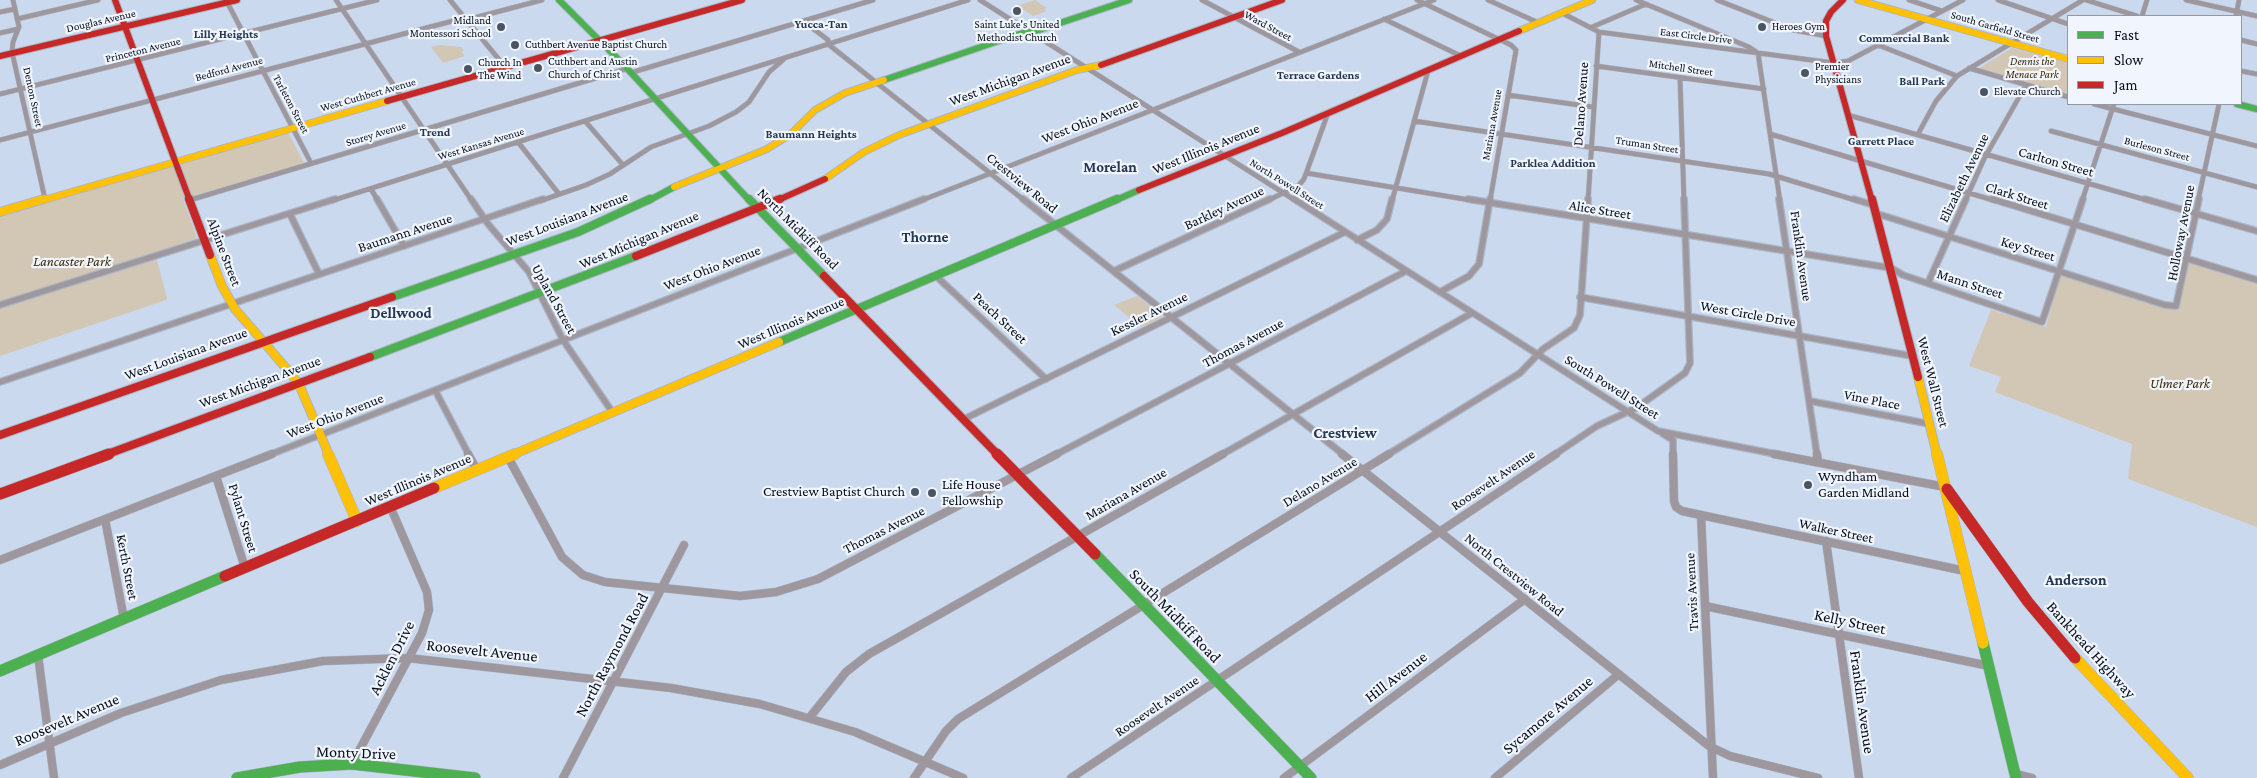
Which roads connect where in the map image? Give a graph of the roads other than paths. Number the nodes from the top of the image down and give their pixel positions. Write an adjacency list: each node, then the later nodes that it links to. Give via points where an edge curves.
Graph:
1 (13, 0): 35 (street, Denton Street)
2 (98, 0): 45 (street)
3 (115, 0): 53 (street, Alpine Street)
4 (237, 0): 32 (street, Douglas Avenue)
5 (336, 0): 36 (street, Upland Street)
6 (377, 0): 36 (street, Princeton Avenue)
7 (450, 0): 46 (street)
8 (542, 0): 46 (street, Bedford Avenue)
9 (560, 0): 63 (street, North Midkiff Road)
10 (742, 0): 63 (street, West Cuthbert Avenue)
11 (872, 0): 50 (street, Storey Avenue)
12 (968, 0): 66 (street, West Kansas Avenue)
13 (980, 0): 56 (street, North Powell Street)
14 (1129, 0): 56 (street, West Louisiana Avenue)
15 (1202, 0): 44 (street, Ward Street)
16 (1282, 0): 44 (street, West Michigan Avenue)
17 (1417, 0): 33 (street, Mariana Avenue)
18 (1434, 0): 33 (street, West Ohio Avenue)
19 (1488, 0): 51 (street)
20 (1592, 0): 39 (street, West Illinois Avenue)
21 (1636, 0): 34 (street)
22 (1717, 0): 60 (street, via 1777,25)
23 (1843, 0): 60 (street, West Wall Street, via 1826,21)
24 (1858, 0): 48 (street, South Garfield Street)
25 (1909, 0): 38 (street)
26 (1963, 0): 38 (street)
27 (1998, 0): 49 (street)
28 (2085, 0): 41 (street); 49 (street)
29 (2147, 0): 42 (street)
30 (2186, 0): 40 (street)
31 (2239, 0): 40 (street)
32 (226, 1): 53 (street, Douglas Avenue); 59 (street, Tarleton Street)
33 (1424, 4): 47 (street, West Ohio Avenue); 61 (street, Mariana Avenue)
34 (1646, 4): 54 (street); 71 (street)
35 (15, 8): 37 (street); 45 (street, Denton Street)
36 (342, 9): 59 (street, Princeton Avenue); 65 (street, Upland Street)
37 (0, 12)
38 (1942, 12): 48 (street)
39 (1562, 13): 51 (street, West Illinois Avenue); 54 (street)
40 (2237, 14): 43 (street)
41 (2134, 15)
42 (2142, 15)
43 (2257, 16)
44 (1234, 17): 69 (street, Ward Street); 80 (street, West Michigan Avenue)
45 (17, 19): 55 (street, Denton Street)
46 (465, 19): 65 (street, Bedford Avenue); 79 (street)
47 (1384, 19): 69 (street, West Ohio Avenue); 74 (street)
48 (1928, 19): 64 (street, South Garfield Street); 68 (street)
49 (2052, 19): 52 (street); 64 (street)
50 (803, 21): 66 (street, Crestview Road, via 828,40); 84 (street, Storey Avenue)
51 (1539, 23): 61 (street, West Illinois Avenue)
52 (2067, 24)
53 (125, 27): 70 (street, Douglas Avenue); 75 (street, Alpine Street)
54 (1592, 27): 57 (street)
55 (18, 29): 58 (street); 70 (street, Denton Street)
56 (1029, 32): 80 (street, North Powell Street); 89 (street, West Louisiana Avenue)
57 (1598, 32): 71 (street, East Circle Drive); 78 (street, Delano Avenue)
58 (0, 33)
59 (243, 34): 75 (street, Princeton Avenue); 83 (street, Tarleton Street)
60 (1826, 36): 77 (street, West Wall Street)
61 (1500, 40): 74 (street, West Illinois Avenue); 94 (street, Mariana Avenue, via 1515,49)
62 (2242, 40): 67 (street)
63 (600, 41): 79 (street, West Cuthbert Avenue); 84 (street, North Midkiff Road)
64 (2012, 43): 76 (street, South Garfield Street); 81 (street)
65 (366, 44): 83 (street, Bedford Avenue); 95 (street, Upland Street)
66 (828, 44): 73 (street, West Kansas Avenue); 89 (street, Crestview Road)
67 (2257, 44)
68 (1878, 46): 77 (street, via 1848,61); 87 (street)
69 (1300, 52): 104 (street, West Ohio Avenue)
70 (13, 53): 72 (street, Douglas Avenue); 91 (street, Denton Street)
71 (1758, 53): 77 (street, East Circle Drive); 92 (street, Franklin Avenue)
72 (0, 56)
73 (788, 56): 97 (street, West Kansas Avenue); 114 (street, Baumann Avenue, via 771,70 741,109 718,122)
74 (1461, 56): 85 (street, West Illinois Avenue)
75 (137, 60): 91 (street, Princeton Avenue); 98 (street, Alpine Street)
76 (2067, 60)
77 (1834, 62): 106 (street, West Wall Street)
78 (1596, 66): 88 (street, Mitchell Street); 102 (street, Delano Avenue)
79 (506, 68): 95 (street, West Cuthbert Avenue)
80 (1085, 68): 104 (street, North Powell Street); 109 (street, West Michigan Avenue)
81 (1970, 68): 87 (street); 90 (street)
82 (2242, 70): 86 (street)
83 (262, 71): 98 (street, Bedford Avenue); 110 (street, Tarleton Street)
84 (628, 71): 97 (street, North Midkiff Road); 111 (street, Storey Avenue)
85 (1428, 71): 105 (street, West Illinois Avenue); 108 (street)
86 (2257, 74)
87 (1957, 76): 117 (street, via 1936,100)
88 (1680, 78): 92 (street, Mitchell Street); 127 (street, Roosevelt Avenue)
89 (875, 82): 109 (street, Crestview Road); 132 (street, West Louisiana Avenue, via 824,104 791,134 771,147)
90 (2026, 85): 96 (street); 124 (street, Elizabeth Avenue)
91 (21, 89): 93 (street, Princeton Avenue); 113 (street, Denton Street)
92 (1764, 89): 116 (street, Franklin Avenue)
93 (0, 94)
94 (1508, 95): 102 (street); 115 (street, Mariana Avenue)
95 (402, 97): 110 (street, West Cuthbert Avenue); 111 (street, Upland Street)
96 (2067, 97)
97 (655, 99): 107 (street, West Kansas Avenue); 114 (street, North Midkiff Road)
98 (152, 100): 113 (street, Bedford Avenue); 128 (street, Alpine Street)
99 (2219, 105): 118 (street, Holloway Avenue)
100 (2241, 105): 103 (street)
101 (2113, 106): 118 (street); 121 (street)
102 (1593, 108): 123 (street, Delano Avenue)
103 (2257, 109)
104 (1151, 110): 125 (street, North Powell Street); 134 (street, West Ohio Avenue)
105 (1328, 113): 125 (street, West Illinois Avenue); 135 (street, Barkley Avenue)
106 (1848, 115): 117 (street, Carlton Street); 126 (street, West Wall Street)
107 (586, 121): 120 (street, West Kansas Avenue); 131 (street)
108 (1414, 121): 115 (street, Truman Street); 139 (street)
109 (929, 124): 134 (street, Crestview Road); 147 (street, West Michigan Avenue, via 876,145 818,183)
110 (293, 128): 128 (street, West Cuthbert Avenue); 129 (street, Tarleton Street)
111 (424, 130): 129 (street, Storey Avenue); 130 (street, Upland Street)
112 (2051, 130): 121 (street, Burleson Street)
113 (30, 132): 119 (street, Bedford Avenue); 144 (street, Denton Street)
114 (687, 133): 131 (street, Baumann Avenue, via 651,147); 132 (street, North Midkiff Road)
115 (1501, 134): 123 (street, Truman Street); 146 (street, Mariana Avenue)
116 (1770, 134): 126 (street, Clark Street); 136 (street, Franklin Avenue)
117 (1918, 134): 124 (street, Carlton Street)
118 (2212, 135): 122 (street); 133 (street, Holloway Avenue)
119 (0, 140)
120 (518, 142): 130 (street, West Kansas Avenue); 143 (street)
121 (2101, 144): 133 (street, Burleson Street); 137 (street)
122 (2257, 146)
123 (1591, 147): 127 (street, Truman Street); 153 (street, Delano Avenue)
124 (1987, 154): 137 (street, Carlton Street); 142 (street, Elizabeth Avenue)
125 (1224, 156): 141 (street, North Powell Street); 154 (street, West Illinois Avenue)
126 (1860, 159): 142 (street, Clark Street); 148 (street, West Wall Street)
127 (1683, 161): 136 (street, Truman Street); 158 (street, Roosevelt Avenue)
128 (176, 162): 144 (street, West Cuthbert Avenue); 145 (street, Alpine Street)
129 (311, 164): 145 (street, Storey Avenue)
130 (448, 164): 140 (street, West Kansas Avenue); 152 (street, Upland Street)
131 (623, 165): 143 (street, Baumann Avenue, via 596,180)
132 (720, 169): 147 (street, North Midkiff Road); 165 (street, West Louisiana Avenue, via 680,184 608,220)
133 (2205, 172): 138 (street, Burleson Street); 151 (street, Holloway Avenue)
134 (991, 173): 154 (street, Crestview Road); 163 (street, West Ohio Avenue)
135 (1306, 173): 139 (street, Alice Street); 141 (street, Barkley Avenue, via 1299,185)
136 (1777, 176): 148 (street, Truman Street); 164 (street, Franklin Avenue)
137 (2088, 183): 151 (street, Carlton Street); 155 (street)
138 (2257, 187)
139 (1396, 188): 146 (street, Alice Street); 161 (street, via 1385,222)
140 (371, 189): 150 (street, West Kansas Avenue); 162 (street)
141 (1283, 193): 157 (street, North Powell Street); 168 (street, Barkley Avenue)
142 (1968, 193): 155 (street, Clark Street); 159 (street, Elizabeth Avenue)
143 (559, 194): 152 (street, Baumann Avenue)
144 (44, 199): 149 (street, West Cuthbert Avenue)
145 (190, 200): 160 (street, Alpine Street)
146 (1489, 204): 153 (street, Alice Street); 175 (street, Mariana Avenue, via 1478,267 1469,276)
147 (757, 207): 163 (street, North Midkiff Road); 176 (street, West Michigan Avenue)
148 (1874, 209): 159 (street, Key Street); 167 (street, West Wall Street)
149 (0, 212)
150 (290, 214): 160 (street, West Kansas Avenue); 171 (street)
151 (2197, 214): 156 (street, Carlton Street); 166 (street, Holloway Avenue)
152 (485, 219): 162 (street, Baumann Avenue); 165 (street, Upland Street)
153 (1586, 219): 158 (street, Alice Street); 177 (street, Delano Avenue)
154 (1057, 225): 168 (street, Crestview Road); 172 (street, West Illinois Avenue)
155 (2074, 225): 166 (street, Clark Street); 170 (street)
156 (2257, 231)
157 (1345, 232): 161 (street, North Powell Street); 184 (street, Kessler Avenue)
158 (1685, 235): 164 (street, Alice Street); 183 (street, Roosevelt Avenue)
159 (1949, 236): 170 (street, Key Street); 174 (street, Elizabeth Avenue)
160 (205, 240): 178 (street, Alpine Street); 179 (street, West Kansas Avenue)
161 (1357, 240): 169 (street, South Powell Street)
162 (404, 246): 171 (street, Baumann Avenue)
163 (798, 248): 181 (street, North Midkiff Road); 186 (street, West Ohio Avenue)
164 (1788, 252): 167 (street, Alice Street); 185 (street, Franklin Avenue)
165 (513, 255): 176 (street, Upland Street); 187 (street, West Louisiana Avenue)
166 (2188, 259): 173 (street, Clark Street); 180 (street, Holloway Avenue)
167 (1891, 268): 174 (street, Mann Street); 189 (street, West Wall Street)
168 (1114, 271): 184 (street, Crestview Road)
169 (1406, 271): 175 (street, South Powell Street); 190 (street, Thomas Avenue)
170 (2060, 271): 174 (street, Mann Street, via 2042,322); 180 (street, Key Street)
171 (319, 274): 178 (street, Baumann Avenue)
172 (936, 276): 181 (street, West Illinois Avenue); 191 (street, Peach Street)
173 (2257, 280)
174 (1928, 284)
175 (1440, 292): 182 (street, South Powell Street)
176 (541, 293): 186 (street, Upland Street); 193 (street, West Michigan Avenue)
177 (1580, 297): 183 (street, West Circle Drive); 188 (street, Delano Avenue, via 1580,315 1575,327)
178 (231, 304): 187 (street, Alpine Street); 192 (street, Baumann Avenue)
179 (0, 305)
180 (2175, 306)
181 (858, 310): 197 (street, West Illinois Avenue); 199 (street, North Midkiff Road)
182 (1472, 313): 188 (street, South Powell Street); 198 (street, Mariana Avenue)
183 (1688, 316): 185 (street, West Circle Drive); 196 (street, Roosevelt Avenue, via 1690,363 1686,371)
184 (1172, 317): 190 (street, Crestview Road); 191 (street, Kessler Avenue)
185 (1800, 336): 189 (street, West Circle Drive); 195 (street, Franklin Avenue)
186 (564, 340): 194 (street, West Ohio Avenue); 197 (street, Upland Street)
187 (263, 342): 193 (street, Alpine Street); 202 (street, West Louisiana Avenue)
188 (1538, 355): 196 (street, South Powell Street); 207 (street, Delano Avenue, via 1520,373)
189 (1912, 356): 200 (street, West Wall Street)
190 (1230, 363): 198 (street, North Crestview Road); 208 (street, Thomas Avenue)
191 (1046, 379): 199 (street, Kessler Avenue)
192 (0, 382)
193 (297, 382): 203 (street, Alpine Street); 211 (street, West Michigan Avenue)
194 (435, 390): 203 (street, West Ohio Avenue); 206 (street)
195 (1810, 401): 200 (street, Vine Place); 205 (street, Franklin Avenue)
196 (1628, 411): 201 (street, South Powell Street); 216 (street, Roosevelt Avenue, via 1602,422)
197 (613, 413): 204 (street, West Illinois Avenue)
198 (1294, 414): 207 (street, North Crestview Road); 217 (street, Mariana Avenue)
199 (964, 419): 208 (street, North Midkiff Road)
200 (1930, 424): 210 (street, West Wall Street)
201 (1658, 431): 205 (street, South Powell Street); 213 (street, via 1673,440 1674,504 1682,511)
202 (0, 435)
203 (320, 435): 209 (street, West Ohio Avenue); 215 (street, Alpine Street)
204 (508, 457): 206 (street, West Illinois Avenue); 223 (street, Thomas Avenue, via 561,556 573,568 605,582)
205 (1818, 462): 210 (street, South Powell Street)
206 (477, 470): 212 (street, West Illinois Avenue)
207 (1363, 470): 216 (street, North Crestview Road); 225 (street, Delano Avenue)
208 (1019, 475): 217 (street, South Midkiff Road); 223 (street, Thomas Avenue, via 818,579 793,588 743,596)
209 (216, 476): 214 (street, West Ohio Avenue); 221 (street, Pylant Street)
210 (1945, 487): 222 (street, West Wall Street); 258 (street, Bankhead Highway, via 2062,644)
211 (0, 494)
212 (390, 506): 215 (street, West Illinois Avenue); 230 (street, Acklen Drive, via 429,599 424,629)
213 (1701, 516): 218 (street, Walker Street); 226 (street, Travis Avenue)
214 (105, 519): 220 (street, West Ohio Avenue); 227 (street, Kerth Street)
215 (357, 521): 221 (street, West Illinois Avenue)
216 (1440, 531): 224 (street, North Crestview Road); 235 (street, Roosevelt Avenue)
217 (1078, 536): 225 (street, South Midkiff Road); 236 (street, Mariana Avenue, via 869,654 846,672)
218 (1826, 541): 222 (street, Walker Street); 228 (street, Franklin Avenue)
219 (684, 546): 223 (street, North Raymond Road)
220 (0, 560)
221 (245, 568): 227 (street, West Illinois Avenue)
222 (1965, 571): 231 (street, West Wall Street)
223 (663, 588): 234 (street, North Raymond Road)
224 (1525, 599): 233 (street, North Crestview Road); 242 (street, Hill Avenue)
225 (1144, 605): 235 (street, South Midkiff Road); 239 (street, Delano Avenue, via 958,718)
226 (1705, 606): 228 (street, Kelly Street); 238 (street, Travis Avenue)
227 (124, 619): 229 (street, West Illinois Avenue)
228 (1839, 634): 231 (street, Kelly Street); 256 (street, Franklin Avenue)
229 (38, 655): 232 (street, West Illinois Avenue); 237 (street)
230 (408, 658): 234 (street, Roosevelt Avenue); 237 (street, Roosevelt Avenue, via 339,660 246,674 158,699); 240 (street, Acklen Drive)
231 (1989, 666): 243 (street, West Wall Street)
232 (0, 671)
233 (1620, 674): 238 (street, North Crestview Road); 253 (street, Sycamore Avenue)
234 (614, 681): 236 (street, Roosevelt Avenue, via 731,697); 247 (street, North Raymond Road)
235 (1217, 681): 242 (street, South Midkiff Road); 250 (street, Roosevelt Avenue)
236 (810, 717): 239 (street, Roosevelt Avenue)
237 (50, 743): 241 (street, Roosevelt Avenue); 244 (street)
238 (1712, 748): 254 (street, Travis Avenue); 255 (street, North Crestview Road, via 1730,756)
239 (926, 761): 248 (street, Delano Avenue); 249 (street, Roosevelt Avenue)
240 (352, 764): 245 (street, Monty Drive, via 300,767); 246 (street, Monty Drive)
241 (0, 765)
242 (1299, 766): 251 (street, Hill Avenue); 252 (street, South Midkiff Road)
243 (2016, 776): 257 (street)
244 (54, 778)
245 (237, 778)
246 (475, 778)
247 (563, 778)
248 (914, 778)
249 (963, 778)
250 (1071, 778)
251 (1284, 778)
252 (1311, 778)
253 (1495, 778)
254 (1713, 778)
255 (1818, 778)
256 (1859, 778)
257 (2032, 778)
258 (2188, 778)

